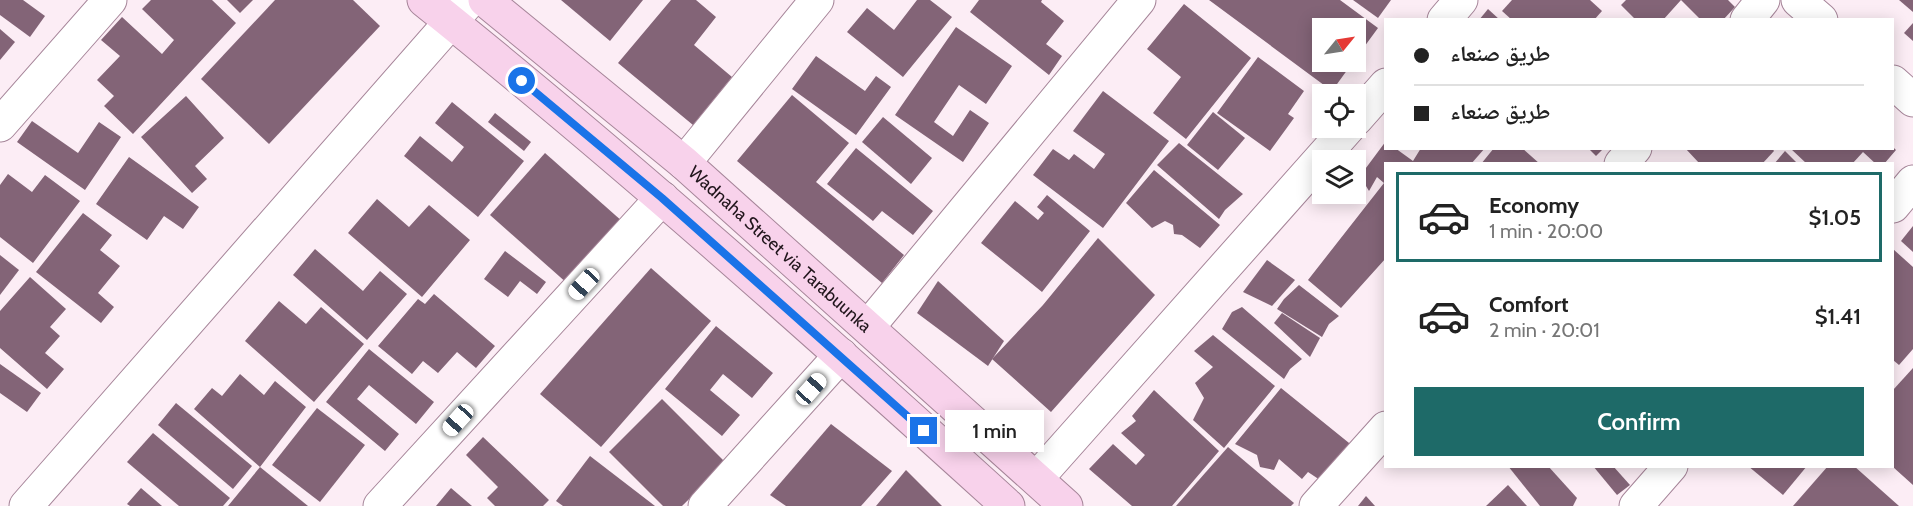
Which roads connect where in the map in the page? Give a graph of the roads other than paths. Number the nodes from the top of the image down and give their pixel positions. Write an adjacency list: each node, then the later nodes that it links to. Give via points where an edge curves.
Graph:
1 (110, 0): 17 (street)
2 (424, 0): 9 (main road)
3 (485, 0): 21 (main road, Wadnaha Street via Tarabuunka)
4 (817, 0): 21 (street)
5 (1138, 0): 25 (street)
6 (1461, 0): 10 (street)
7 (1763, 0): 11 (street)
8 (1798, 0): 12 (street)
9 (461, 11): 23 (main road); 30 (street)
10 (1446, 18)
11 (1749, 18)
12 (1819, 18)
13 (1894, 83): 15 (street)
14 (1384, 87): 16 (street)
15 (1913, 100)
16 (1366, 108)
17 (0, 125)
18 (1339, 138): 29 (street)
19 (1633, 150): 20 (street)
20 (1624, 162)
21 (684, 163): 25 (main road, Wadnaha Street via Tarabuunka)
22 (1913, 182): 24 (street)
23 (662, 198): 26 (main road); 31 (street)
24 (1894, 205)
25 (868, 327): 29 (main road, Wadnaha Street via Tarabuunka)
26 (841, 356): 32 (street); 33 (main road)
27 (1384, 430): 35 (street)
28 (1669, 468): 36 (street)
29 (1037, 478): 34 (main road, Wadnaha Street via Tarabuunka)
30 (26, 506)
31 (380, 506)
32 (705, 506)
33 (1008, 506)
34 (1066, 506)
35 (1316, 506)
36 (1636, 506)

